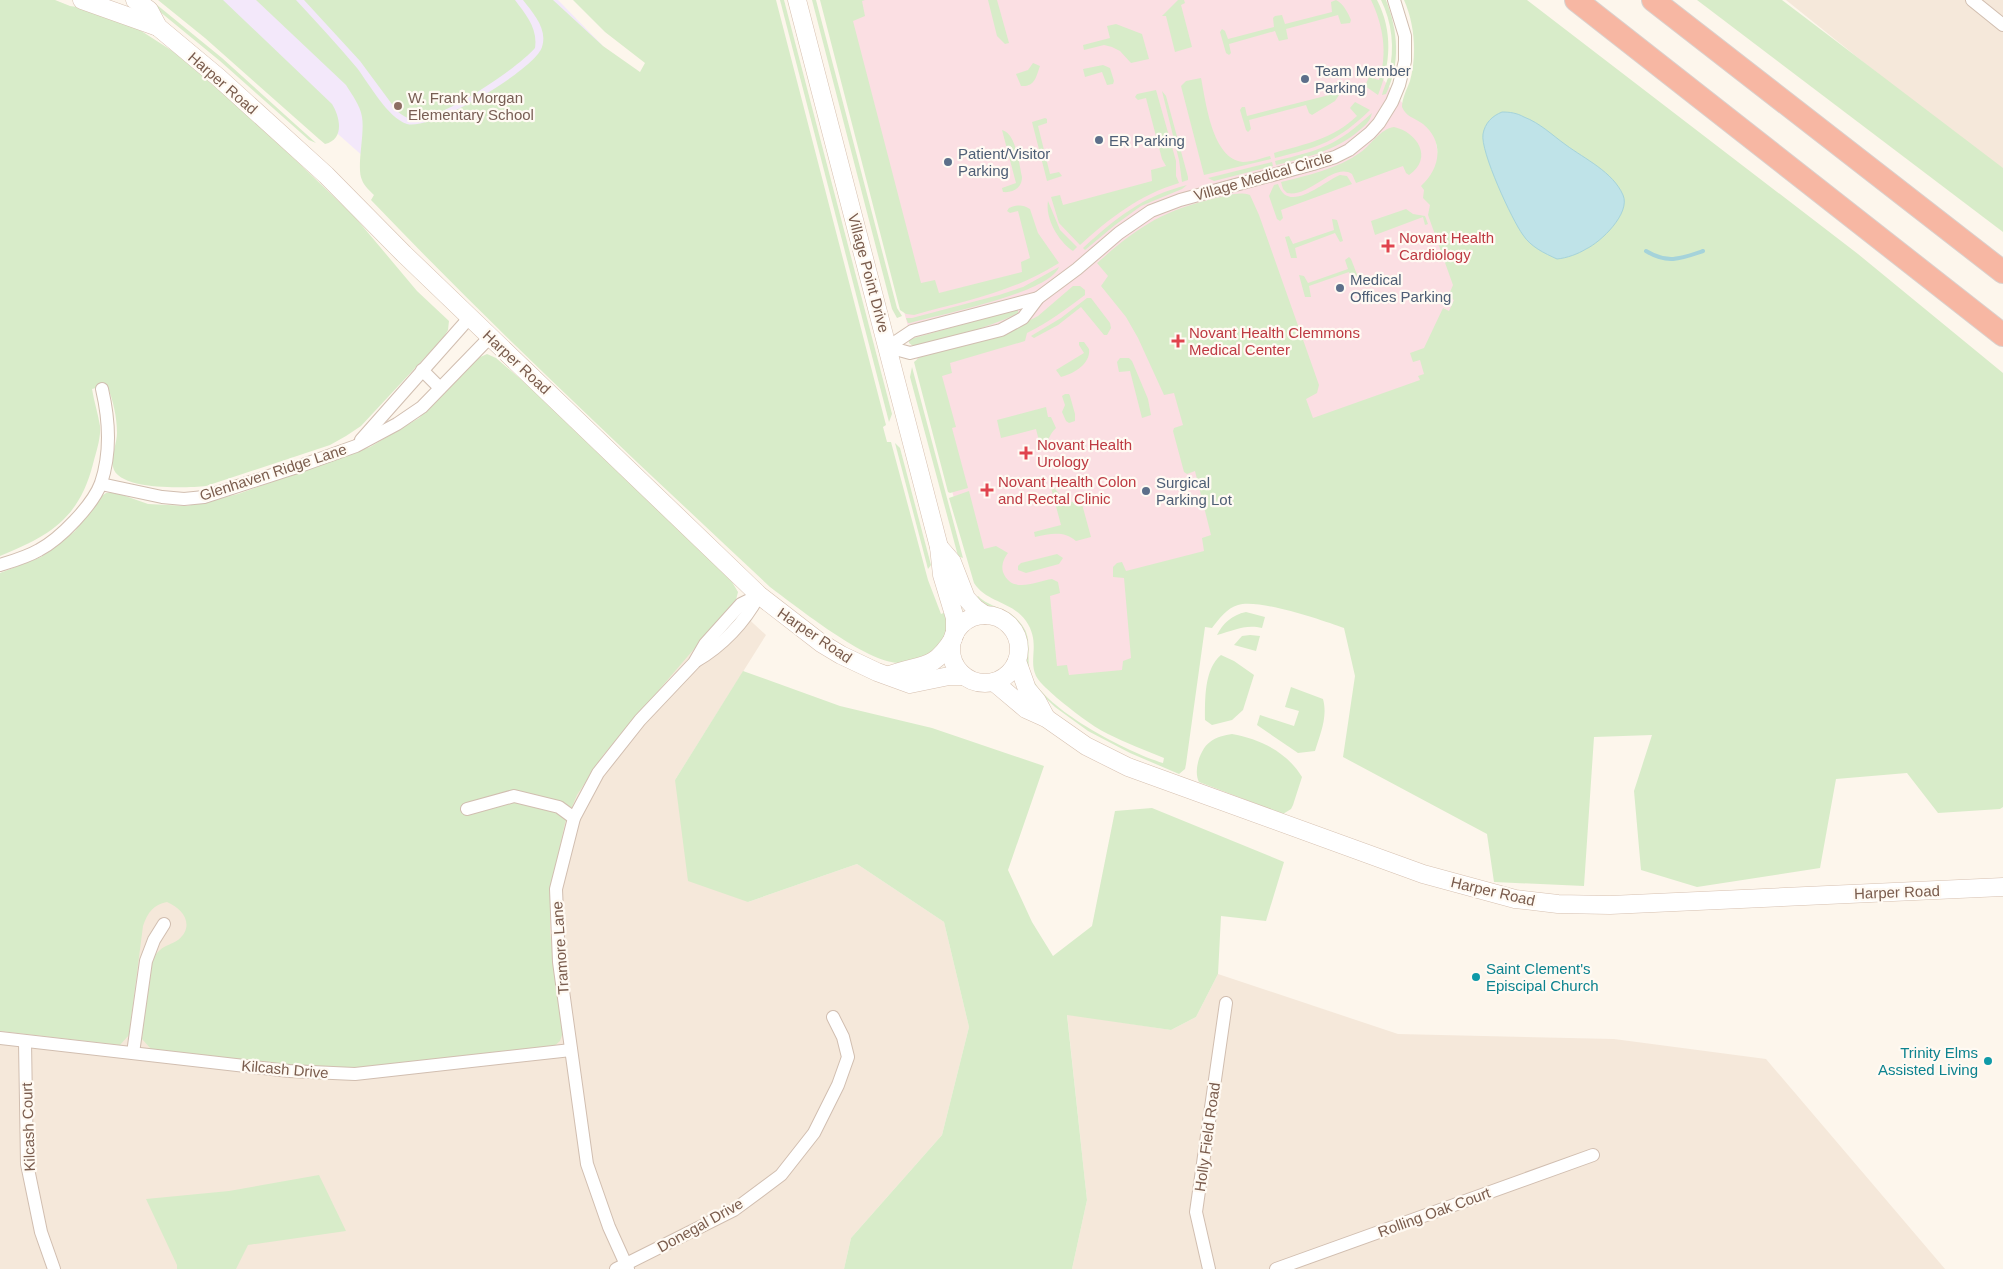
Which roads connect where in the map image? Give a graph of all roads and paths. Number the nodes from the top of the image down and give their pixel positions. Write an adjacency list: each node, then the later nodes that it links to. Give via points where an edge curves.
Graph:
1 (82, 0): 9 (main road, Harper Road)
2 (136, 0): 9 (main road, Harper Road, via 149,10)
3 (797, 0): 15 (main road, Village Point Drive)
4 (1394, 0): 11 (street, Village Medical Circle, via 1404,36 1404,61 1392,102 1370,133 1335,157 1151,211 1118,233)
5 (1576, 0): 13 (highway)
6 (1653, 0): 10 (highway)
7 (1972, 0): 8 (street)
8 (2003, 25)
9 (158, 27): 12 (main road, Harper Road, via 326,175)
10 (2003, 272)
11 (1038, 298): 15 (street, Village Medical Circle, via 912,331); 15 (street, Village Medical Circle, via 1023,318 1001,330 910,353)
12 (470, 317): 14 (main road, Harper Road); 16 (street, Glenhaven Ridge Lane)
13 (2003, 335)
14 (490, 337): 17 (street, Glenhaven Ridge Lane); 23 (main road, Harper Road)
15 (888, 347): 21 (main road, Village Point Drive)
16 (422, 370): 17 (street); 19 (street, Glenhaven Ridge Lane)
17 (440, 388): 19 (street, Glenhaven Ridge Lane, via 422,407)
18 (102, 389): 20 (street, via 108,432)
19 (356, 446): 20 (street, Glenhaven Ridge Lane, via 204,497 162,497)
20 (101, 484): 22 (street, via 77,518 57,537 39,550)
21 (940, 547): 24 (main road, Village Point Drive, via 952,562 966,598); 25 (main road, Village Point Drive, via 942,574 955,618)
22 (0, 565)
23 (759, 595): 27 (main road, Harper Road, via 802,630 835,651); 32 (street, Tramore Lane, via 741,604 704,644 694,663 640,720 598,773)
24 (986, 615): 25 (main road, via 967,620); 26 (main road, via 1001,619 1013,630 1018,640)
25 (954, 637): 27 (main road, via 944,653 932,662); 28 (main road, via 951,647 954,663)
26 (1017, 661): 29 (main road, via 1008,674); 30 (main road, Harper Road, via 1027,689)
27 (890, 675): 28 (main road, Harper Road, via 910,684)
28 (964, 676): 29 (main road, via 978,682)
29 (994, 682): 30 (main road, Harper Road, via 1026,709)
30 (1046, 718): 33 (main road, Harper Road, via 1086,746 1128,766 1423,874 1515,899 1558,904 1610,904)
31 (467, 808): 32 (street, via 514,796 559,807)
32 (574, 818): 39 (street, Tramore Lane, via 556,889 559,962)
33 (2003, 888)
34 (164, 924): 40 (street, via 146,961)
35 (1226, 1003): 44 (street, Holly Field Road, via 1196,1212)
36 (833, 1017): 42 (street, Donegal Drive, via 848,1057 814,1133 781,1175 734,1210)
37 (0, 1038): 38 (street, Kilcash Drive)
38 (25, 1042): 40 (street, Kilcash Drive); 43 (street, Kilcash Court, via 27,1164 41,1232)
39 (571, 1050): 40 (street, Kilcash Drive, via 356,1074 288,1071); 42 (street, Tramore Lane, via 587,1164)
40 (133, 1053)
41 (1593, 1155): 45 (street, Rolling Oak Court)
42 (623, 1268)
43 (54, 1269)
44 (1209, 1269)
45 (1276, 1269)

